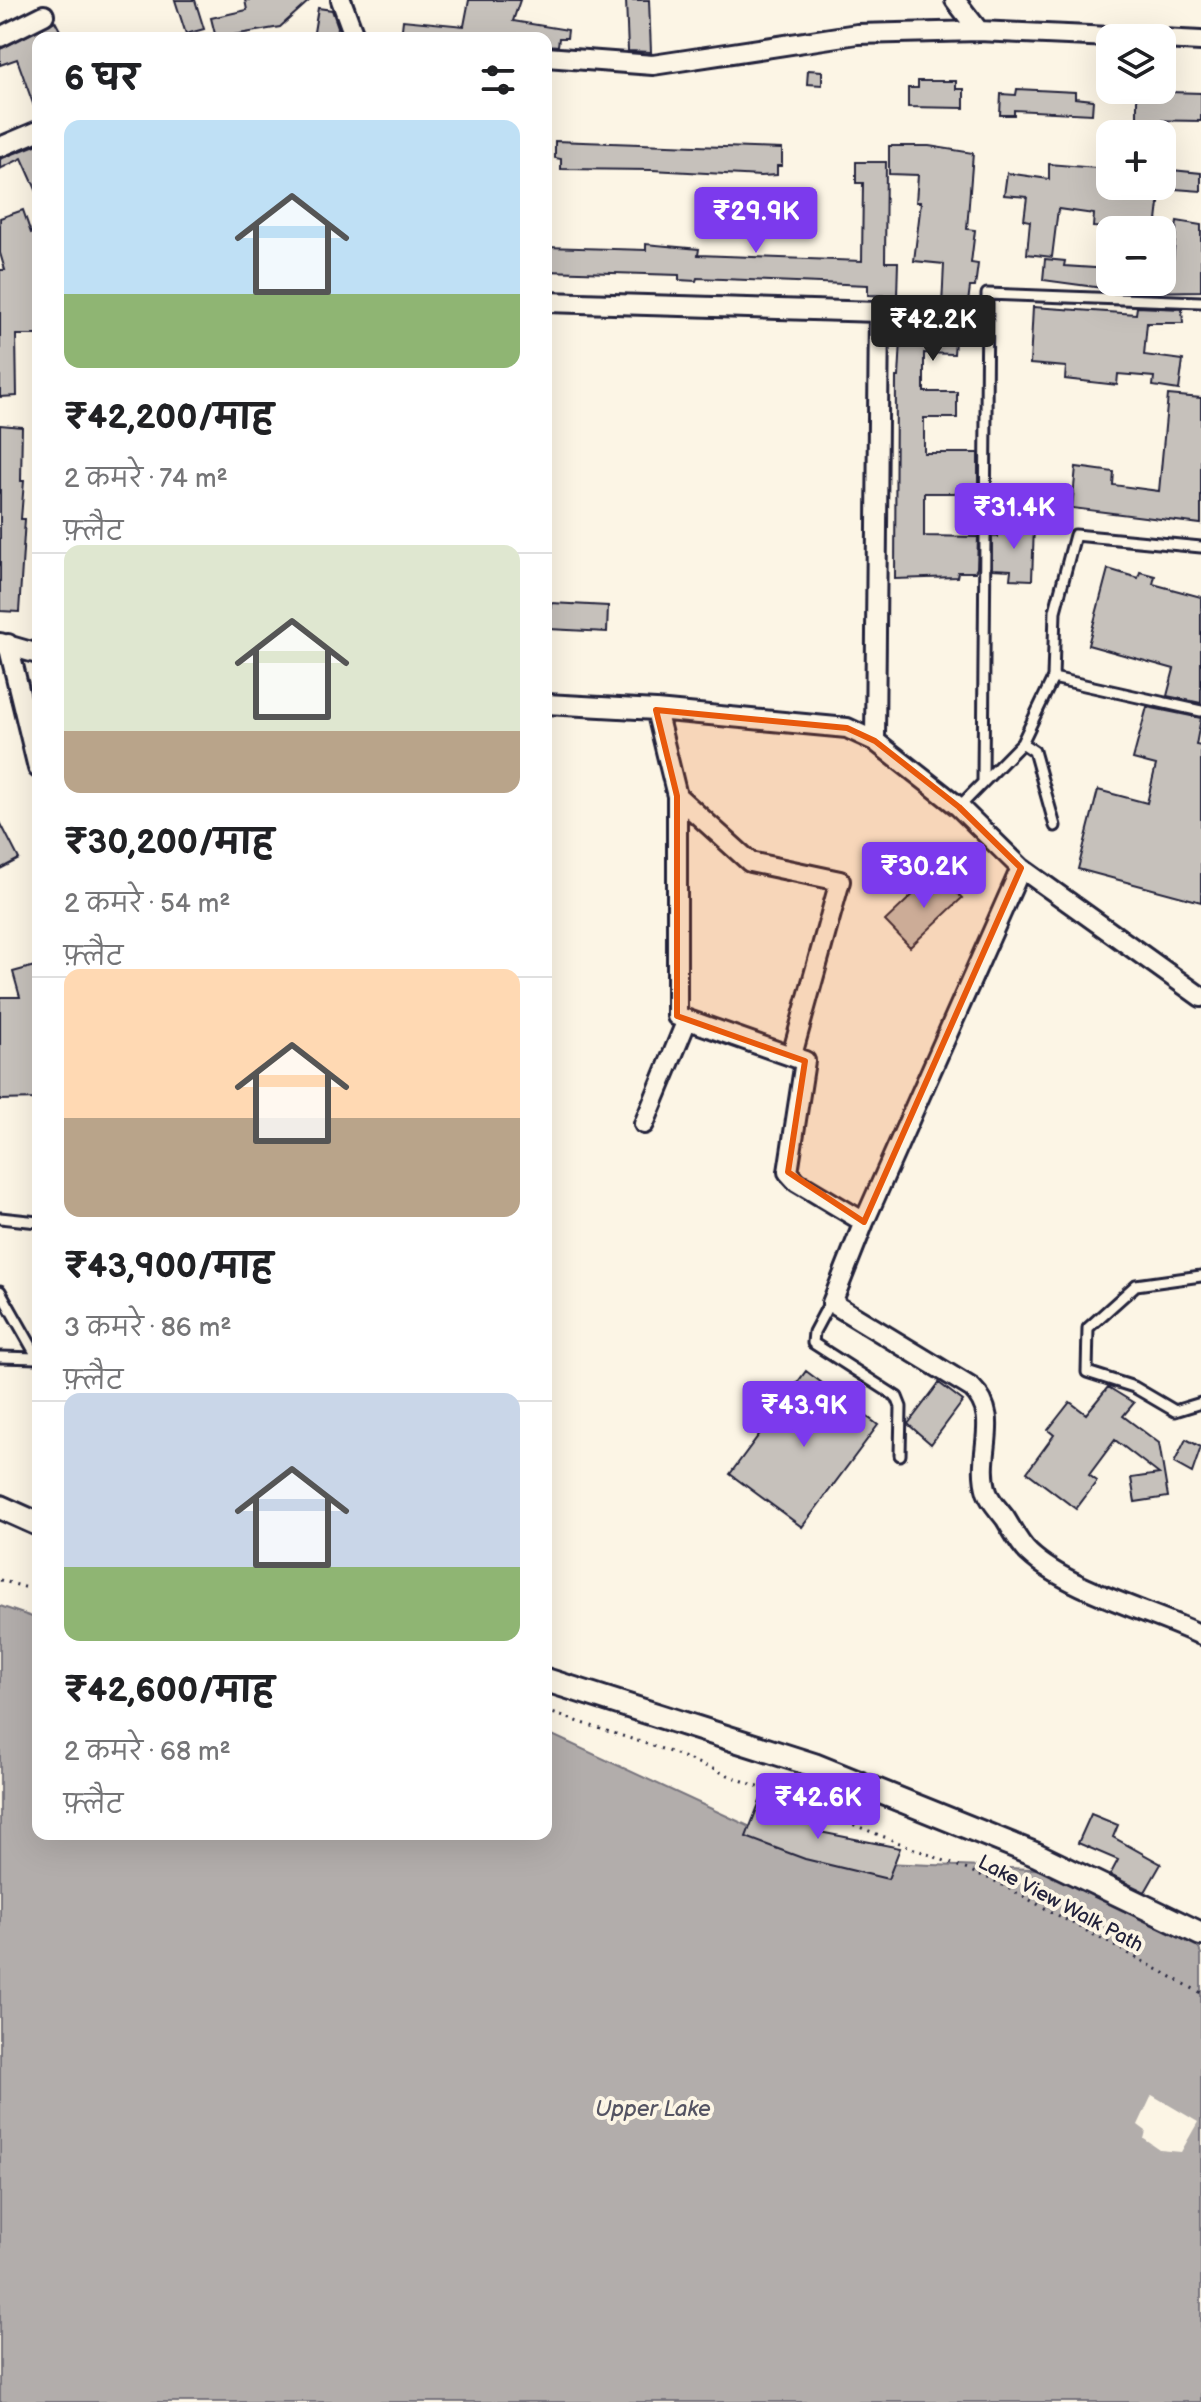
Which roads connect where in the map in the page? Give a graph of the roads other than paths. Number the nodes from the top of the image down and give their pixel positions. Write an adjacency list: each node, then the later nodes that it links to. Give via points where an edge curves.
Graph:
1 (341, 0): 5 (street)
2 (955, 0): 4 (street)
3 (44, 15): 7 (street)
4 (979, 31): 6 (street); 10 (street, via 857,34 653,65)
5 (353, 32)
6 (1096, 36)
7 (0, 37)
8 (1176, 40): 9 (street)
9 (1201, 41)
10 (552, 57)
11 (32, 134): 12 (street)
12 (0, 147)
13 (552, 302): 22 (street, via 879,312)
14 (1201, 302): 25 (lane, via 987,294)
15 (1201, 547): 18 (lane, via 1075,535 1055,611)
16 (4, 644): 17 (street); 24 (street)
17 (32, 652)
18 (1053, 678): 21 (lane); 23 (lane)
19 (552, 704): 20 (street)
20 (656, 710): 22 (street, via 847,728); 26 (street)
21 (1201, 711)
22 (875, 741): 27 (street)
23 (1022, 743): 25 (lane); 28 (lane, via 1034,751)
24 (32, 746)
25 (983, 780): 27 (lane)
26 (677, 796): 31 (street, via 677,1016); 32 (street, via 750,862 840,881)
27 (959, 807): 29 (street)
28 (1055, 826)
29 (1021, 868): 30 (street); 36 (street)
30 (1201, 997)
31 (687, 1020): 32 (street); 33 (street)
32 (792, 1055): 36 (street, via 805,1061 788,1172)
33 (644, 1124)
34 (0, 1218): 35 (lane)
35 (32, 1221)
36 (864, 1222): 39 (street)
37 (1201, 1276): 43 (lane, via 1136,1285 1088,1328 1087,1372 1134,1387 1175,1411)
38 (0, 1291): 40 (lane)
39 (832, 1297): 44 (lane, via 813,1343 897,1397); 47 (street, via 832,1303 983,1399 989,1412 983,1454 988,1493 1029,1553 1079,1585)
40 (32, 1347)
41 (0, 1357): 42 (lane)
42 (32, 1358)
43 (1201, 1403)
44 (900, 1455)
45 (0, 1507): 46 (street)
46 (32, 1521)
47 (1201, 1635)
48 (552, 1682): 49 (street, via 814,1765 1037,1855)
49 (1201, 1934)

